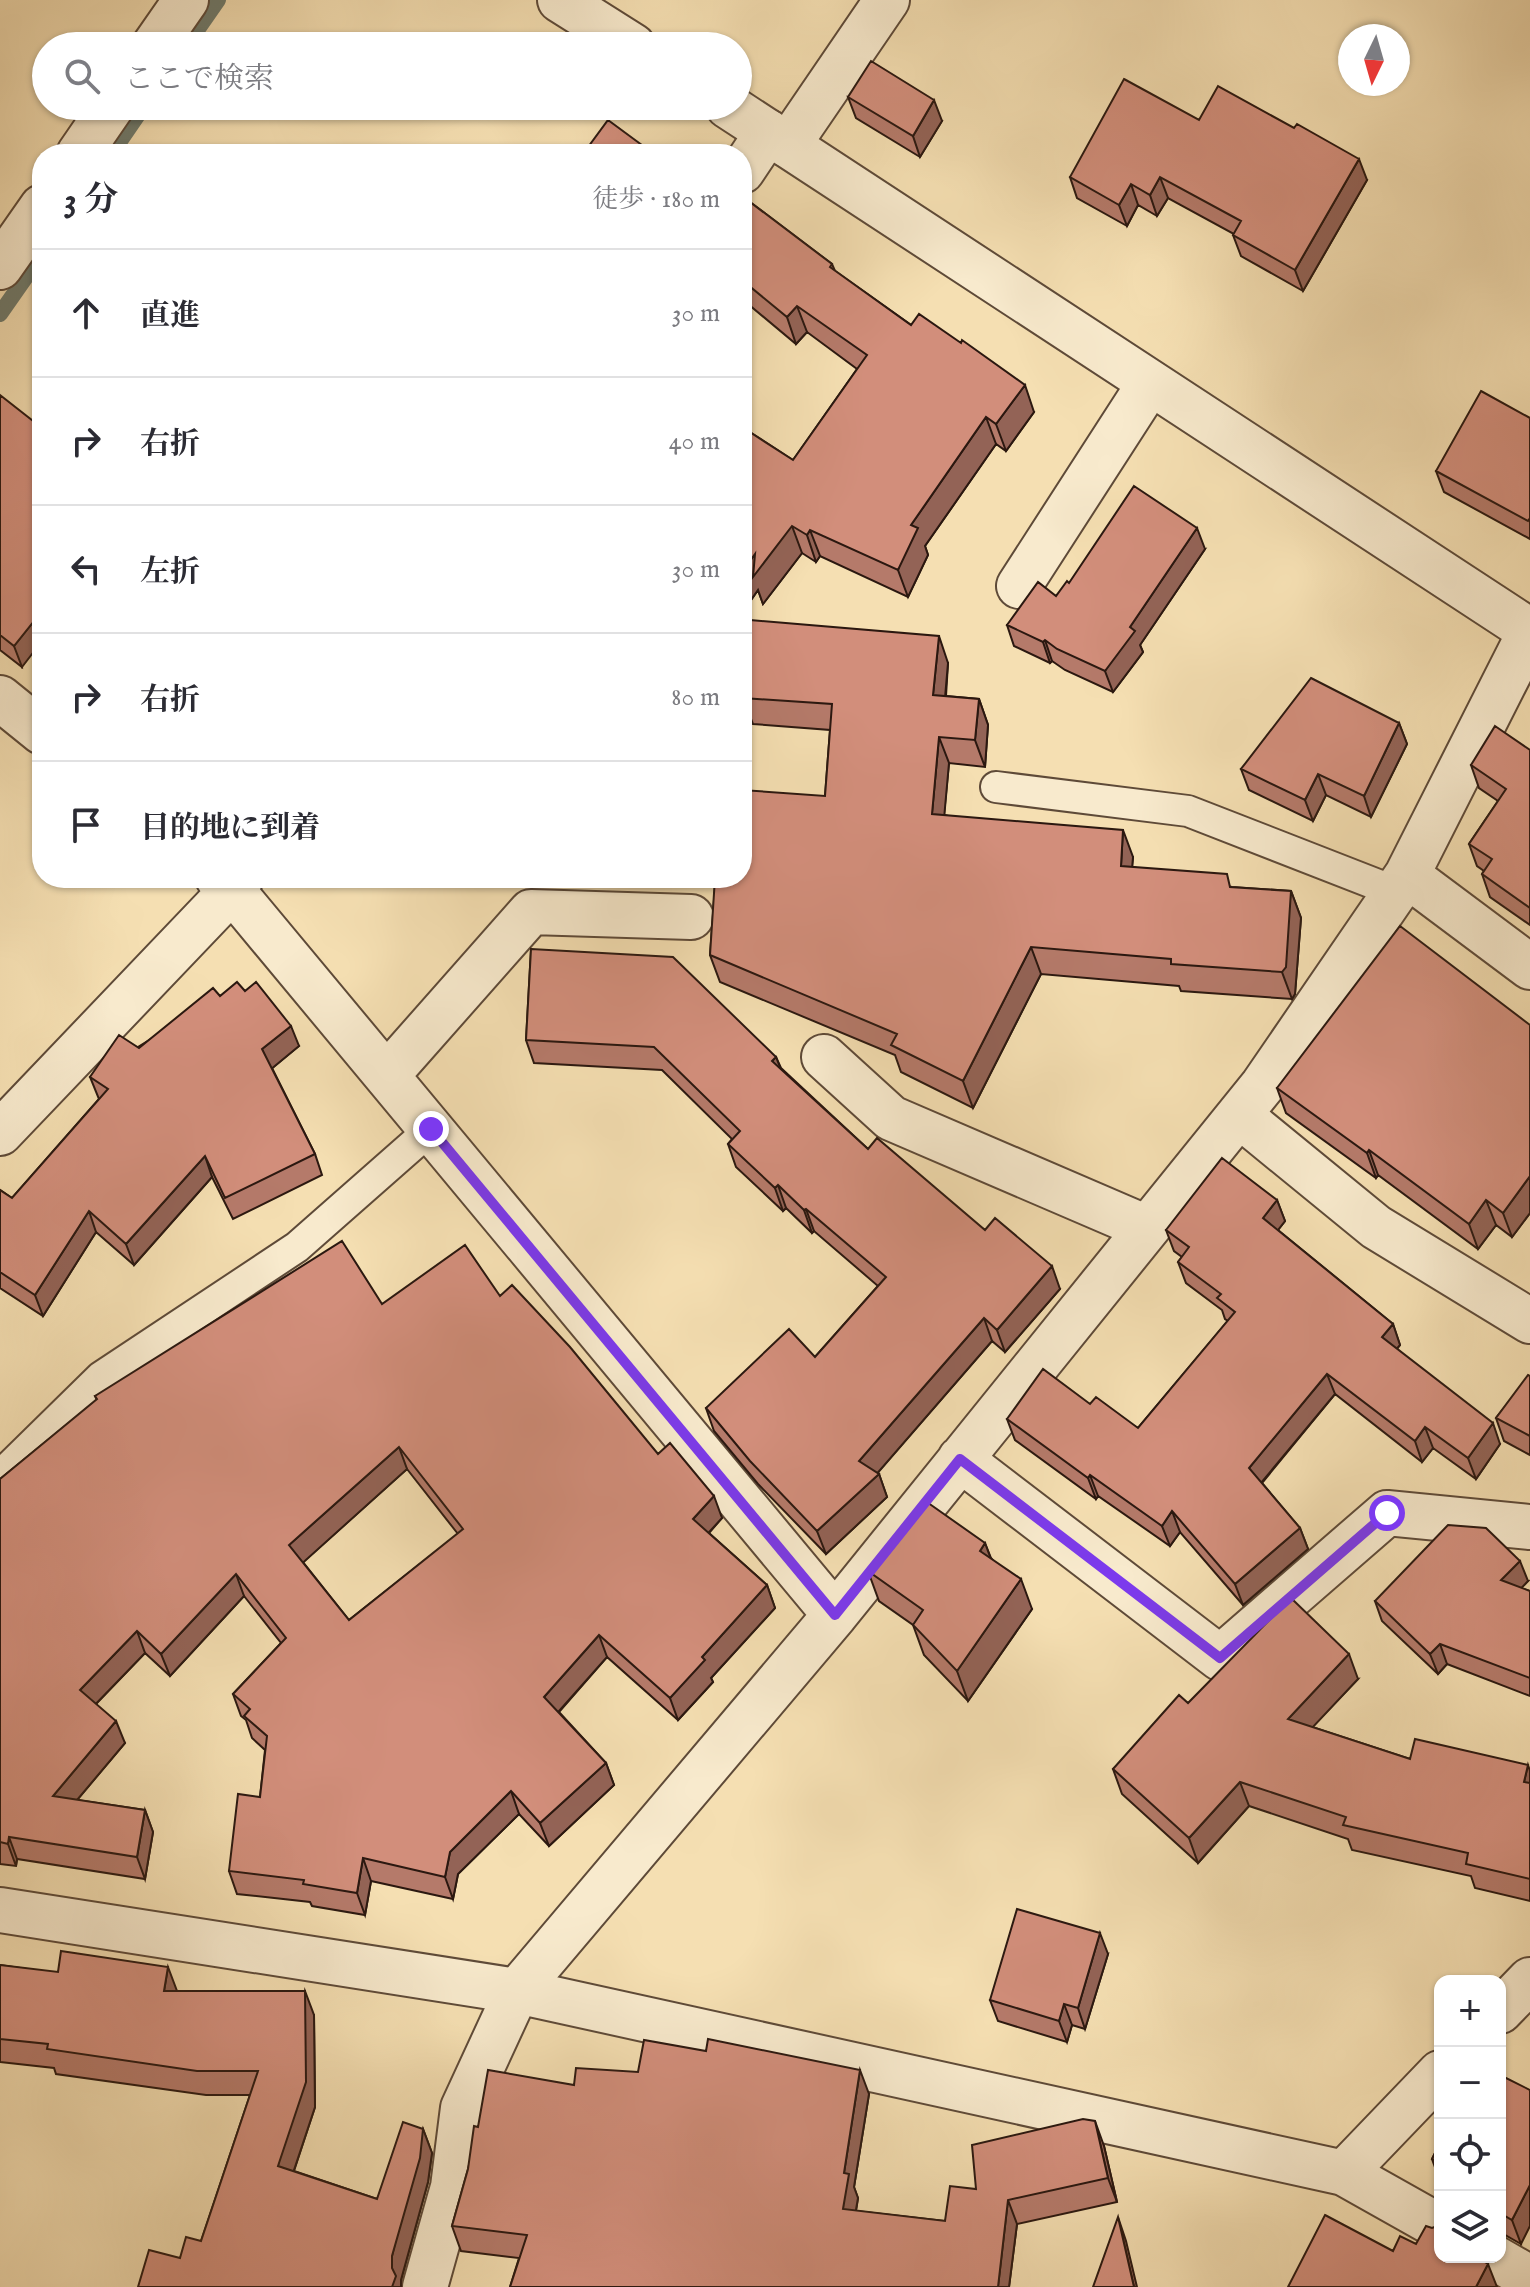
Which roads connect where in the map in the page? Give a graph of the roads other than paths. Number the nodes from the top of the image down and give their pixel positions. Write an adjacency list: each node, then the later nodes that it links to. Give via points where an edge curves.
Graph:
1 (186, 0): 4 (street)
2 (560, 0): 5 (street)
3 (887, 0): 8 (street)
4 (164, 32)
5 (611, 32)
6 (102, 120): 9 (street)
7 (750, 120): 8 (street)
8 (778, 138): 10 (street); 13 (street)
9 (86, 144)
10 (752, 162)
11 (32, 221): 12 (street)
12 (0, 267)
13 (1150, 383): 14 (street); 15 (street)
14 (1019, 586)
15 (1530, 632): 19 (street)
16 (0, 698): 17 (street)
17 (32, 724)
18 (996, 787): 19 (lane, via 1188,811)
19 (1401, 883): 23 (street); 26 (street)
20 (225, 888): 28 (street)
21 (235, 888): 25 (street)
22 (691, 917): 25 (street, via 531,912)
23 (1530, 967)
24 (824, 1057): 29 (street, via 891,1118)
25 (387, 1075): 27 (street)
26 (1239, 1115): 29 (street); 30 (street, via 1376,1227)
27 (431, 1129): 32 (lane, via 297,1247 101,1377); 34 (street)
28 (0, 1133)
29 (1147, 1228): 31 (street)
30 (1530, 1321)
31 (960, 1459): 33 (street, via 1220,1658 1387,1513); 34 (street)
32 (0, 1476)
33 (1530, 1527)
34 (835, 1615): 37 (street)
35 (0, 1910): 37 (street)
36 (1530, 1980): 38 (street)
37 (517, 1991): 40 (street); 44 (street, via 463,2108 453,2187)
38 (1506, 2005)
39 (1434, 2079): 40 (street)
40 (1344, 2173): 41 (street)
41 (1434, 2224)
42 (1504, 2263): 43 (street)
43 (1530, 2278)
44 (425, 2287)

